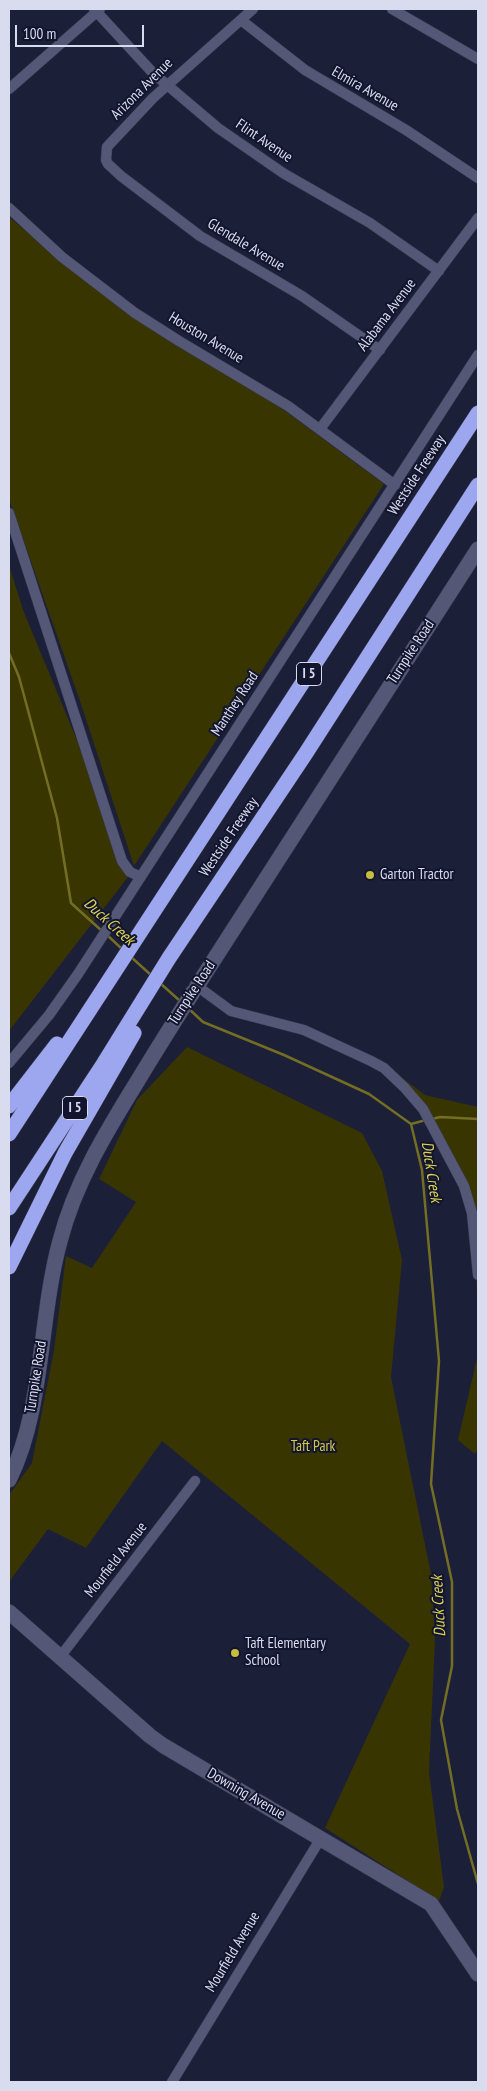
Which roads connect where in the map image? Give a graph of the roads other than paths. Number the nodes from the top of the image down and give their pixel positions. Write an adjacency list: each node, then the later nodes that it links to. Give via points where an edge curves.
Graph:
1 (253, 9): 4 (street, Arizona Avenue)
2 (392, 9): 5 (street)
3 (97, 10): 6 (street, Flint Avenue); 7 (street)
4 (240, 20): 6 (street, Arizona Avenue); 9 (street, Elmira Avenue, via 305,70 406,130)
5 (478, 59)
6 (166, 85): 8 (street, Arizona Avenue, via 112,142); 12 (street, Flint Avenue, via 252,153 370,223)
7 (9, 89)
8 (106, 156): 13 (street, Glendale Avenue, via 108,164 121,176 193,231 310,301)
9 (478, 178)
10 (9, 208): 16 (street, Houston Avenue, via 57,253 135,313 267,392)
11 (478, 218): 12 (street, Alabama Avenue)
12 (439, 271): 13 (street, Alabama Avenue)
13 (380, 350): 16 (street, Alabama Avenue)
14 (478, 355): 17 (street, Manthey Road)
15 (478, 413): 24 (highway, Westside Freeway / I 5)
16 (320, 429): 17 (street, Houston Avenue)
17 (395, 485): 21 (street, Manthey Road)
18 (478, 485): 23 (highway, Westside Freeway / I 5)
19 (9, 513): 21 (street, via 122,861 130,872)
20 (478, 549): 22 (street, Turnpike Road)
21 (141, 877): 25 (street, Manthey Road, via 49,1016)
22 (195, 989): 30 (street, via 231,1011 304,1030 371,1060 404,1088 423,1109 464,1186 472,1214); 31 (street, Turnpike Road, via 109,1127 73,1200 52,1274 27,1433)
23 (140, 1007): 28 (highway, Westside Freeway / I 5); 29 (highway, via 133,1036 65,1153)
24 (85, 1018): 26 (highway, via 69,1028); 27 (highway, Westside Freeway / I 5)
25 (9, 1063)
26 (9, 1106)
27 (9, 1134)
28 (9, 1208)
29 (9, 1267)
30 (478, 1275)
31 (9, 1480)
32 (195, 1481): 34 (street, Mourfield Avenue)
33 (9, 1612): 34 (street, Downing Avenue)
34 (60, 1657): 35 (street, Downing Avenue, via 150,1736)
35 (321, 1838): 36 (street, Downing Avenue, via 431,1904); 37 (street, Mourfield Avenue)
36 (478, 1974)
37 (172, 2082)

